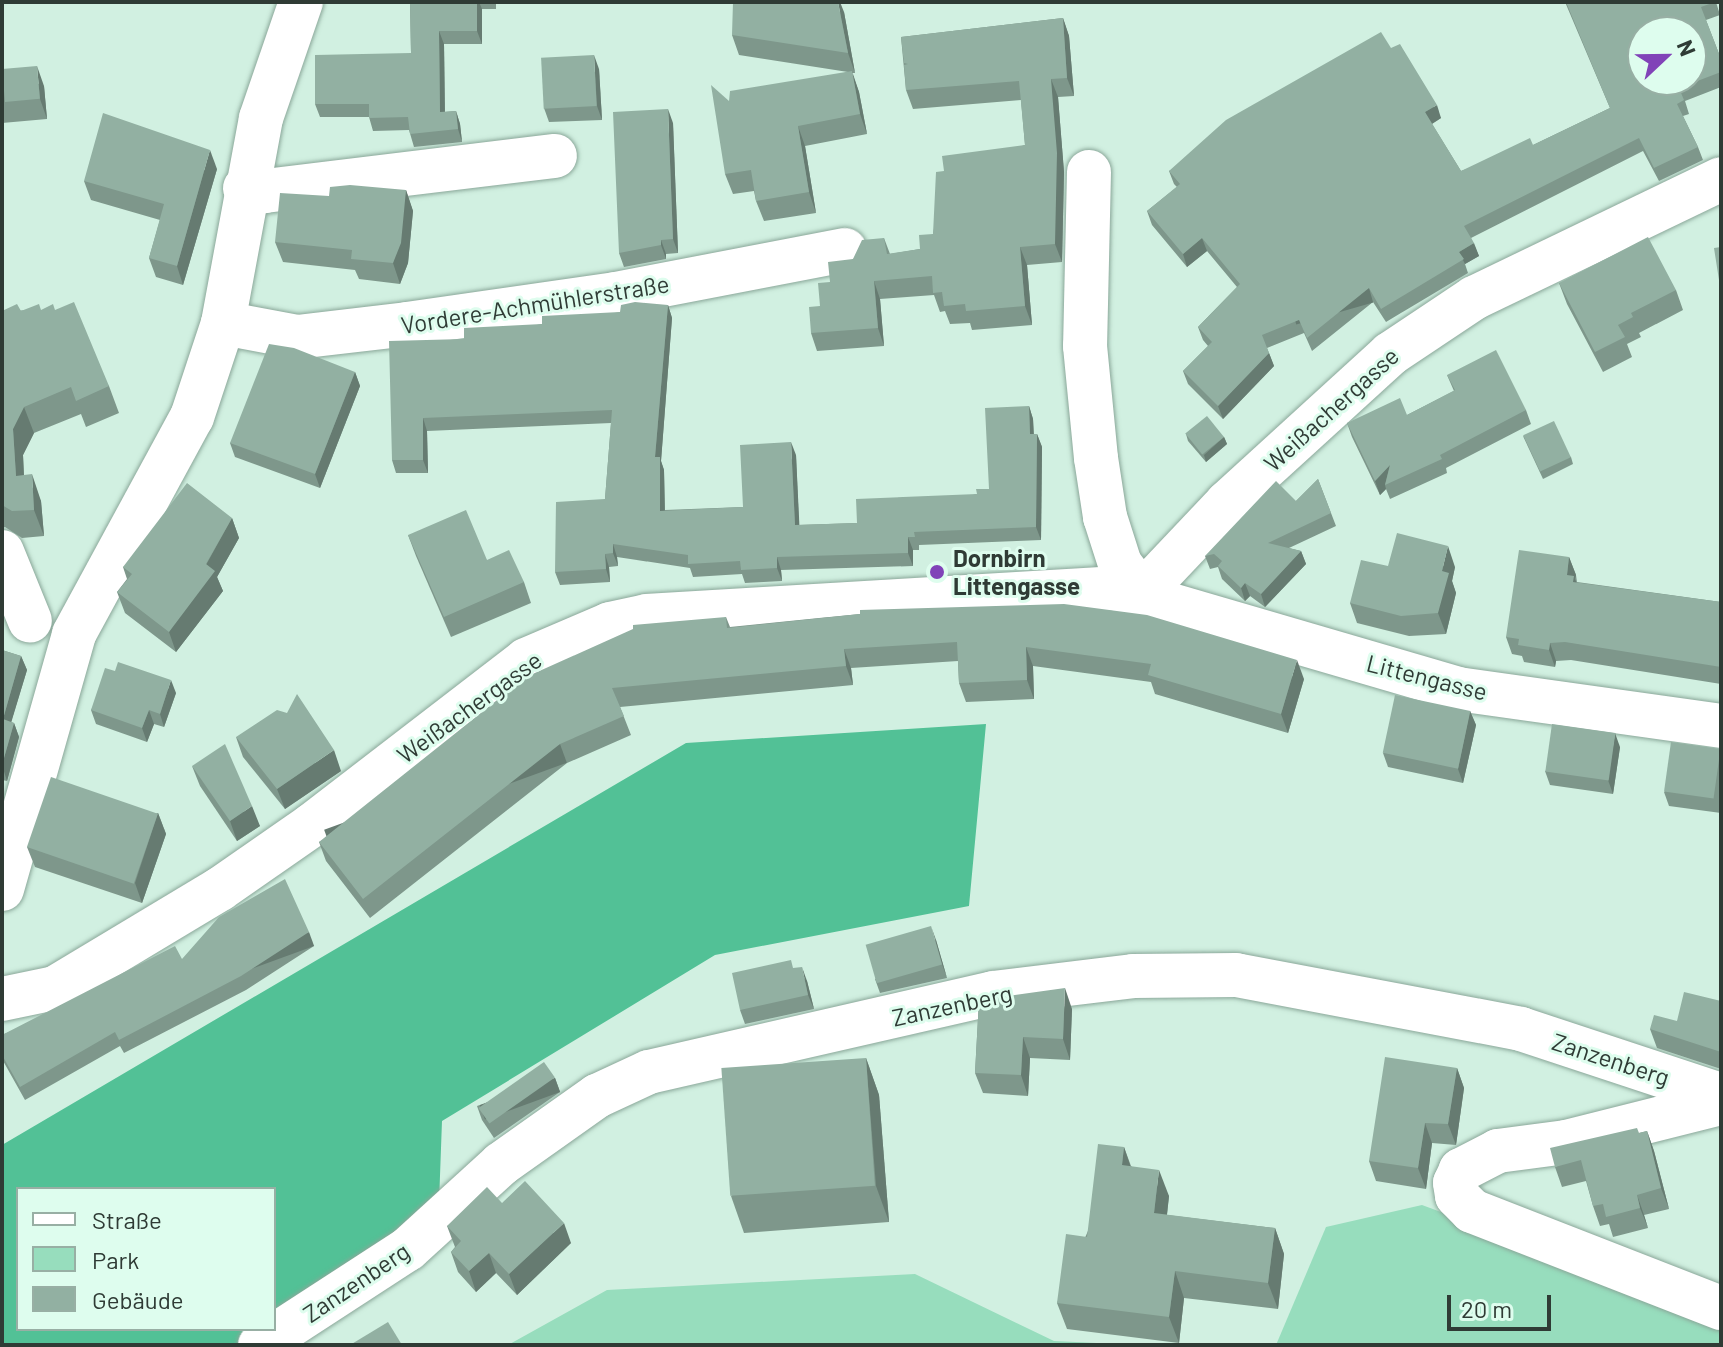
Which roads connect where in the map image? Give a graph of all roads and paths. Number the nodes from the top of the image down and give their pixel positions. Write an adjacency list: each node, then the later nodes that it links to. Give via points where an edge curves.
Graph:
1 (301, 2): 5 (street, via 261,118)
2 (555, 156): 5 (street, via 265,191)
3 (1089, 172): 9 (street, via 1085,346 1096,458 1105,517 1120,564)
4 (1721, 179): 9 (street, Weißachergasse, via 1474,298 1390,354 1227,503)
5 (245, 188): 7 (street)
6 (845, 250): 7 (street, Vordere-Achmühlerstraße, via 616,294 297,337)
7 (223, 323): 11 (street, via 192,417)
8 (2, 552): 10 (street)
9 (1142, 593): 12 (street, Littengasse, via 1458,689); 14 (street, Weißachergasse, via 1113,588 781,607 647,616 610,624 526,660 220,889 55,988)
10 (16, 619): 11 (street)
11 (74, 634): 13 (street)
12 (1721, 726)
13 (2, 889)
14 (2, 999)
15 (1721, 1095): 18 (street, Zanzenberg, via 1521,1029 1236,975 1133,976 993,993 649,1072 597,1096 501,1164 408,1249)
16 (1721, 1103): 17 (street, Zanzenberg, via 1566,1142 1498,1151 1461,1170 1455,1183 1457,1196 1472,1211)
17 (1721, 1308)
18 (260, 1345)

